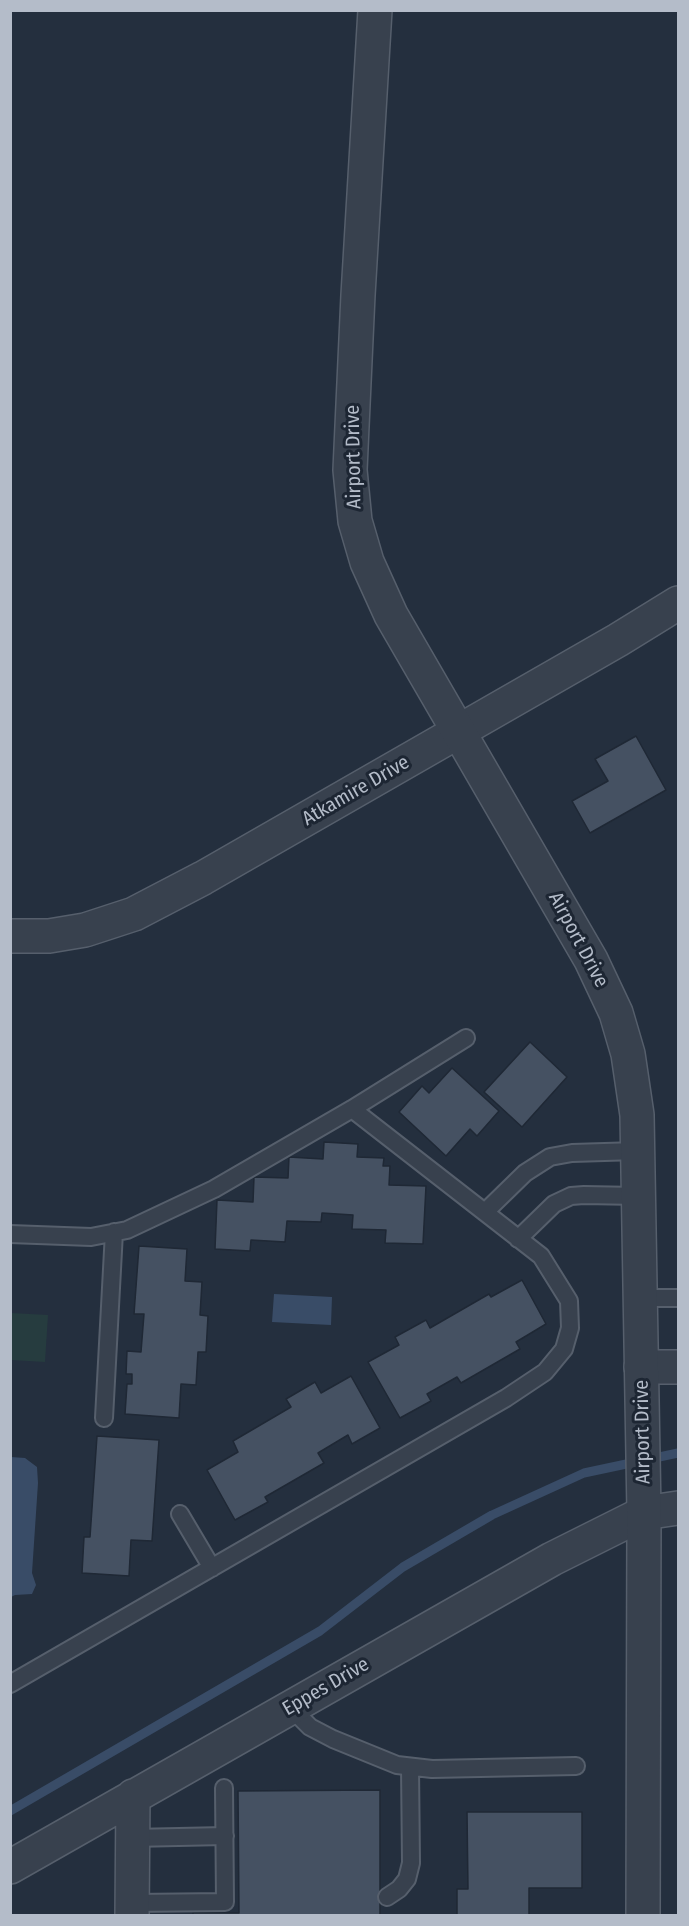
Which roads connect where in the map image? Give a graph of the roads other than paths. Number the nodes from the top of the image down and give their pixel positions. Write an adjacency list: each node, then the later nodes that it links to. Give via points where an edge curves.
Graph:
1 (375, 10): 3 (street, Airport Drive, via 350,470 355,521 391,615)
2 (678, 603): 3 (street, Atkamire Drive)
3 (459, 731): 4 (street, Atkamire Drive, via 134,914 85,930); 7 (street, Airport Drive, via 591,960 616,1013 628,1054 637,1115)
4 (14, 936)
5 (465, 1038): 6 (lane)
6 (352, 1109): 9 (lane); 10 (lane, via 214,1189 127,1230)
7 (637, 1151): 8 (street, Airport Drive); 9 (lane, via 550,1157 525,1173)
8 (638, 1196): 12 (lane, via 571,1196 554,1204); 13 (street, Airport Drive)
9 (485, 1212): 12 (lane)
10 (114, 1232): 11 (lane, via 91,1237); 17 (lane)
11 (10, 1234)
12 (518, 1239): 21 (lane, via 541,1256 569,1301 570,1328 564,1349 545,1372)
13 (640, 1298): 14 (lane); 15 (street, Airport Drive)
14 (678, 1298)
15 (641, 1367): 16 (street); 18 (street, Airport Drive)
16 (678, 1367)
17 (104, 1418)
18 (644, 1499): 19 (street, Eppes Drive); 23 (street, Eppes Drive, via 552,1559); 33 (street, Airport Drive)
19 (678, 1508)
20 (180, 1514): 21 (lane)
21 (212, 1568): 22 (lane)
22 (10, 1684)
23 (290, 1707): 25 (lane, via 310,1727 333,1739 397,1766); 27 (street, Eppes Drive)
24 (576, 1766): 25 (lane)
25 (410, 1767): 31 (lane, via 411,1863 407,1879)
26 (224, 1788): 28 (lane)
27 (133, 1796): 29 (street); 30 (street, Eppes Drive)
28 (225, 1836): 29 (lane); 32 (lane, via 225,1902)
29 (132, 1838): 32 (street)
30 (10, 1866)
31 (387, 1897)
32 (132, 1909)
33 (643, 1916)

